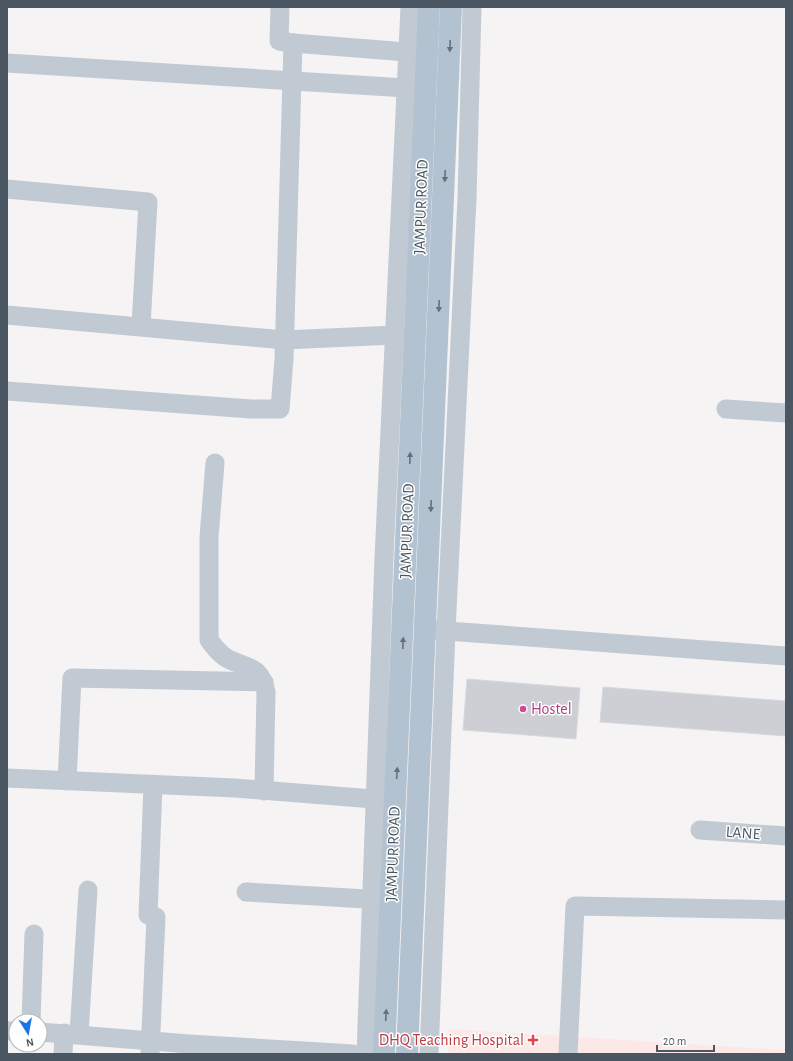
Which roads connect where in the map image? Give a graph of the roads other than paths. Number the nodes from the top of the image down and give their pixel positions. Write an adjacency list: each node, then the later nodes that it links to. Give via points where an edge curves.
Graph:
1 (280, 7): 6 (street, via 279,42)
2 (410, 7): 7 (street)
3 (429, 7): 27 (main road, JAMPUR ROAD, one-way to 3)
4 (451, 7): 20 (main road, JAMPUR ROAD, one-way to 20)
5 (472, 7): 20 (street, via 466,198)
6 (293, 44): 7 (street); 9 (street)
7 (408, 52): 10 (street)
8 (7, 63): 9 (street)
9 (293, 80): 10 (street); 15 (street)
10 (406, 88): 14 (street)
11 (7, 189): 13 (street, via 148,202)
12 (7, 315): 13 (street)
13 (141, 326): 15 (street)
14 (395, 335): 15 (street); 27 (street)
15 (284, 340): 16 (street, via 280,409)
16 (7, 391)
17 (726, 409): 18 (street)
18 (786, 413)
19 (215, 463): 22 (street, via 209,536 209,640 229,659 250,666)
20 (436, 630): 21 (street); 43 (main road, JAMPUR ROAD); 44 (street)
21 (786, 656)
22 (264, 682): 24 (street, via 72,678); 26 (street)
23 (7, 778): 24 (street)
24 (67, 781): 25 (street)
25 (153, 785): 26 (street); 38 (street, via 148,915 156,916)
26 (264, 791): 27 (street)
27 (385, 800): 32 (main road, JAMPUR ROAD)
28 (700, 830): 29 (street, LANE)
29 (786, 836)
30 (88, 890): 37 (street)
31 (246, 892): 32 (street)
32 (381, 900): 41 (street); 42 (main road, JAMPUR ROAD, one-way to 32)
33 (786, 910): 45 (street, via 575,906)
34 (34, 934): 35 (street)
35 (30, 1013)
36 (48, 1033): 37 (street)
37 (71, 1034): 38 (street); 39 (street)
38 (150, 1047): 40 (street)
39 (63, 1054)
40 (353, 1054)
41 (366, 1054)
42 (384, 1054)
43 (407, 1054)
44 (429, 1054)
45 (568, 1054)

